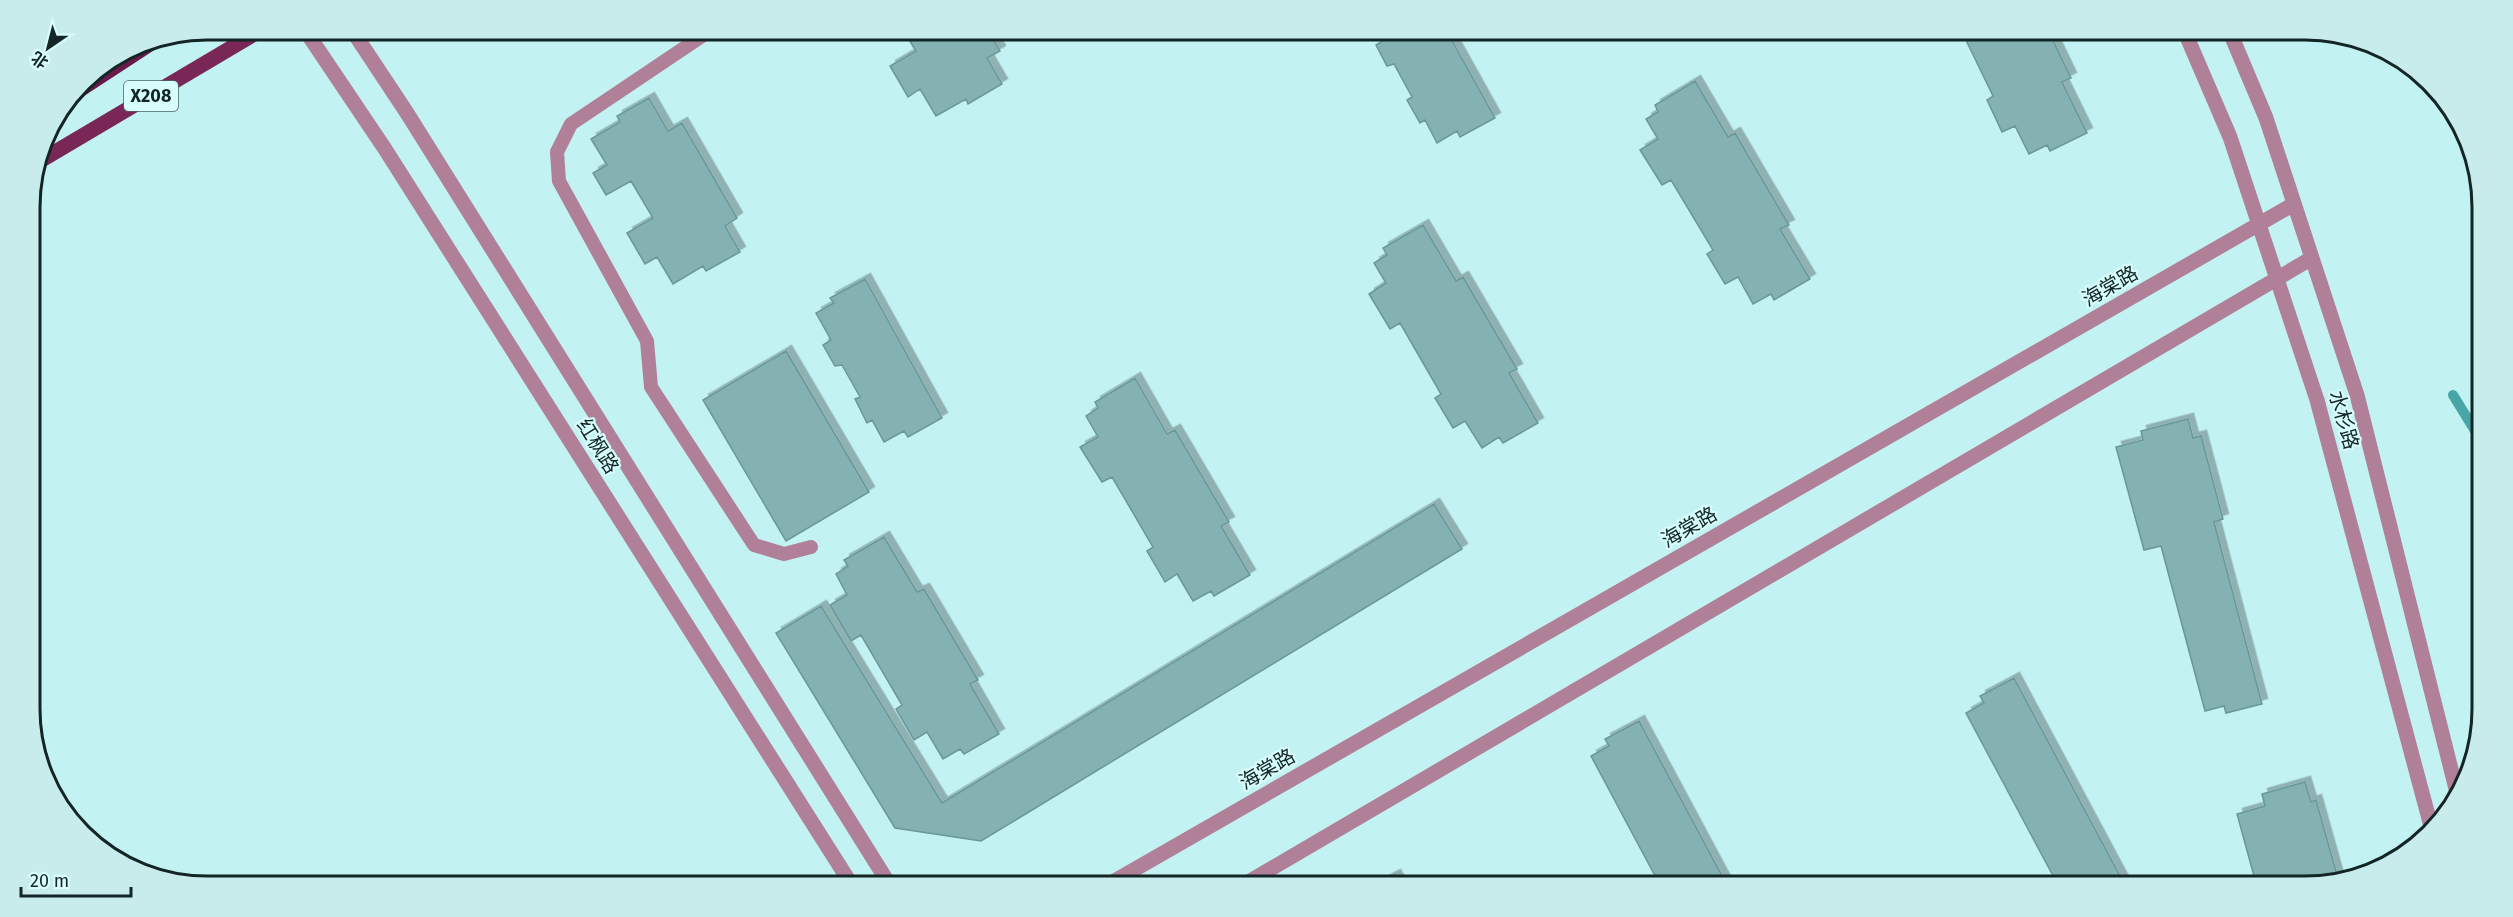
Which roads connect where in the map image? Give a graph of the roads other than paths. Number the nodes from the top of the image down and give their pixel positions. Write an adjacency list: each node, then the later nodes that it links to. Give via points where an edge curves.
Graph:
1 (242, 41): 7 (main road, X208)
2 (312, 41): 15 (street, 红枫路, via 398,169)
3 (359, 41): 16 (street, 红枫路)
4 (695, 41): 12 (lane, via 571,124 557,152 559,181 647,341 651,387 754,545 783,554)
5 (2189, 41): 9 (street, 水杉路, via 2230,137)
6 (2234, 41): 8 (street, 水杉路, via 2266,118)
7 (49, 156)
8 (2294, 204): 9 (street, 海棠路); 10 (street, 水杉路)
9 (2259, 225): 11 (street, 水杉路); 17 (street, 海棠路)
10 (2312, 258): 11 (street); 13 (street, 水杉路, via 2358,395)
11 (2277, 279): 14 (street, 水杉路, via 2317,400); 18 (street)
12 (811, 547)
13 (2455, 784)
14 (2430, 821)
15 (846, 876)
16 (884, 876)
17 (1123, 876)
18 (1259, 876)

